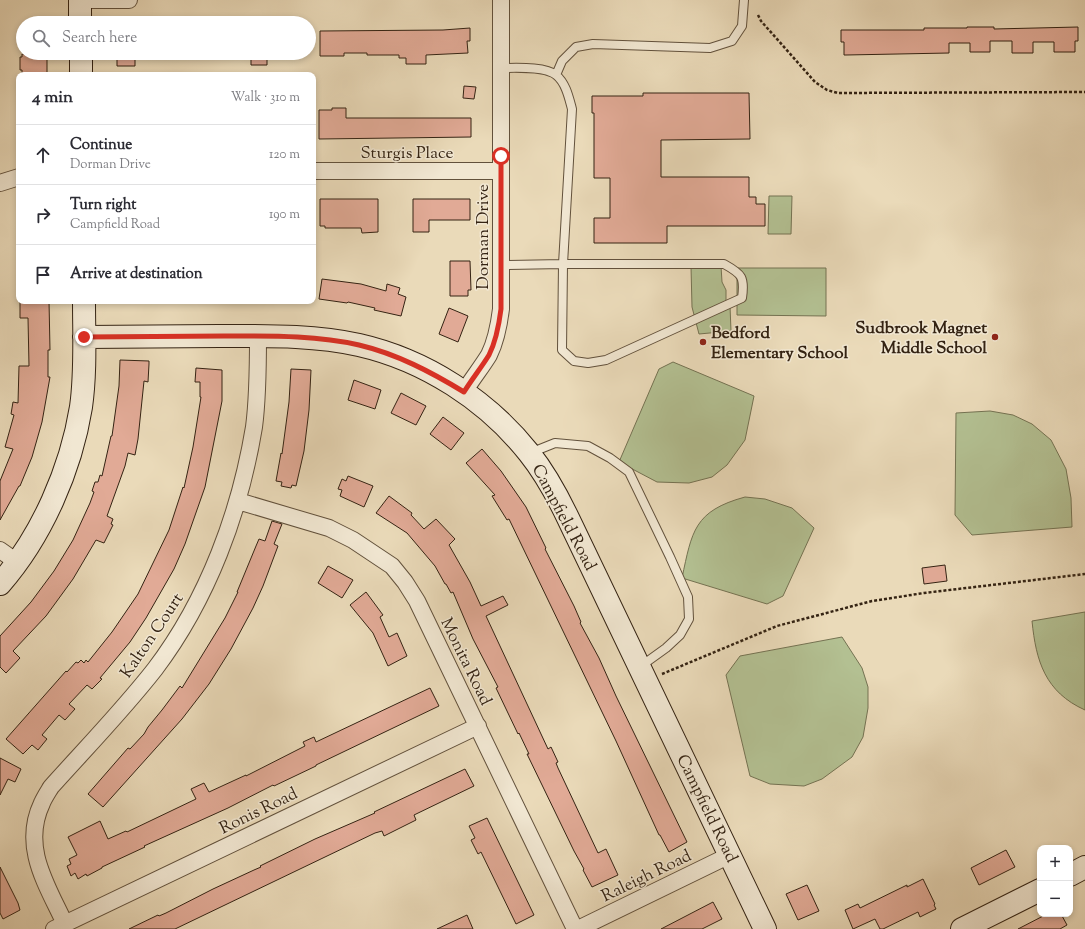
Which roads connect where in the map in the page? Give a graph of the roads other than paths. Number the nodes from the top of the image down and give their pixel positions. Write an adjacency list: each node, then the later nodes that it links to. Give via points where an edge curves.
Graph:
1 (80, 0): 2 (street); 5 (street)
2 (129, 0)
3 (501, 0): 7 (street, Dorman Drive)
4 (744, 0): 9 (lane, via 742,26 732,41 710,48 593,44 576,47 562,61)
5 (80, 16)
6 (81, 60): 8 (street)
7 (501, 68): 9 (lane, via 536,68); 11 (street, Dorman Drive)
8 (81, 72)
9 (556, 75): 14 (lane, via 564,86 572,109)
10 (316, 171): 11 (street, Sturgis Place)
11 (501, 171): 15 (street, Dorman Drive)
12 (16, 177): 13 (street)
13 (0, 183)
14 (563, 264): 14 (lane, via 724,264 738,272 744,284 742,298 606,360 588,363 574,361 562,350); 15 (lane)
15 (501, 265): 19 (street, Dorman Drive, via 501,309 495,340 489,354)
16 (84, 304): 18 (street)
17 (258, 336): 18 (street, Campfield Road); 19 (street, Campfield Road, via 317,338 359,345 402,359); 21 (street, Kalton Court, via 254,425)
18 (84, 337): 22 (street, via 81,406 66,466 51,504 35,534)
19 (464, 392): 20 (street, Campfield Road, via 500,421)
20 (530, 453): 24 (street, Campfield Road, via 568,518); 24 (lane, via 555,443 588,446 629,472 688,597 689,619 680,635)
21 (238, 501): 25 (street, Monita Road, via 330,528 392,566 417,602); 30 (street, Kalton Court, via 213,567 178,635 156,668 51,787 41,804 36,821 35,854)
22 (8, 556): 23 (street)
23 (0, 584)
24 (643, 674): 26 (street, Campfield Road)
25 (478, 726): 30 (street, Ronis Road); 31 (street, Monita Road)
26 (730, 855): 32 (street, Raleigh Road); 33 (street, Campfield Road)
27 (1085, 867): 28 (street)
28 (1073, 873)
29 (1037, 892): 34 (street)
30 (60, 926)
31 (575, 929)
32 (578, 929)
33 (766, 929)
34 (962, 929)

